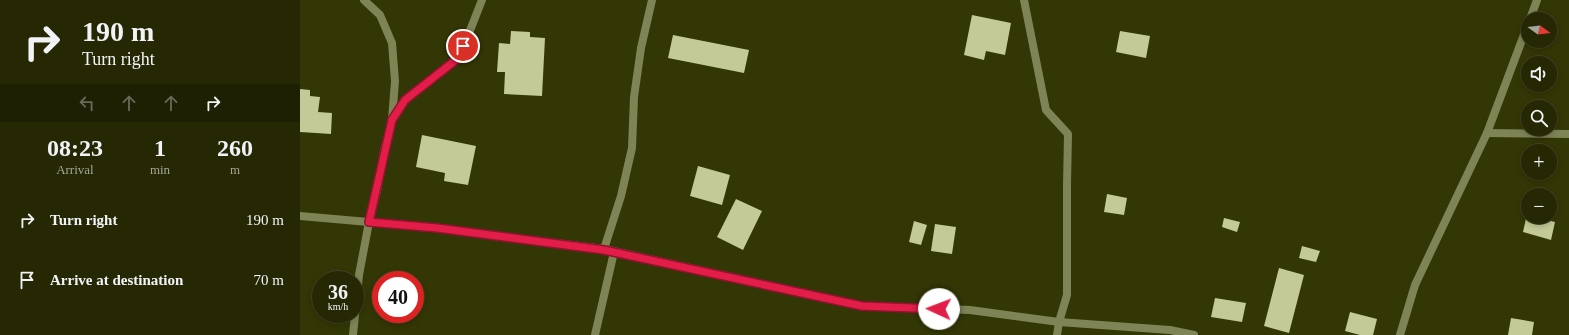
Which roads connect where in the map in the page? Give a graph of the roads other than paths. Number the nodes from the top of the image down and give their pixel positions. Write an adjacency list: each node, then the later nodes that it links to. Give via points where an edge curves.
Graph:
1 (364, 0): 8 (street, via 380,16 392,43 395,81)
2 (482, 0): 8 (street, via 457,59 405,100)
3 (652, 0): 13 (street, via 641,48 634,97 632,148 621,196)
4 (1024, 0): 15 (street, via 1046,110 1068,134 1067,294)
5 (1537, 0): 6 (street)
6 (1533, 12)
7 (1521, 43): 9 (street)
8 (392, 120): 12 (street)
9 (1487, 133): 10 (street); 20 (street, via 1415,285)
10 (1569, 134)
11 (300, 216): 12 (street)
12 (369, 222): 13 (street, via 437,228); 16 (street, via 359,275)
13 (604, 250): 14 (street)
14 (614, 252): 15 (street, via 862,306 970,310); 17 (street)
15 (1058, 322): 18 (street); 19 (street, via 1170,330)
16 (353, 335)
17 (595, 335)
18 (1057, 335)
19 (1194, 335)
20 (1400, 335)

